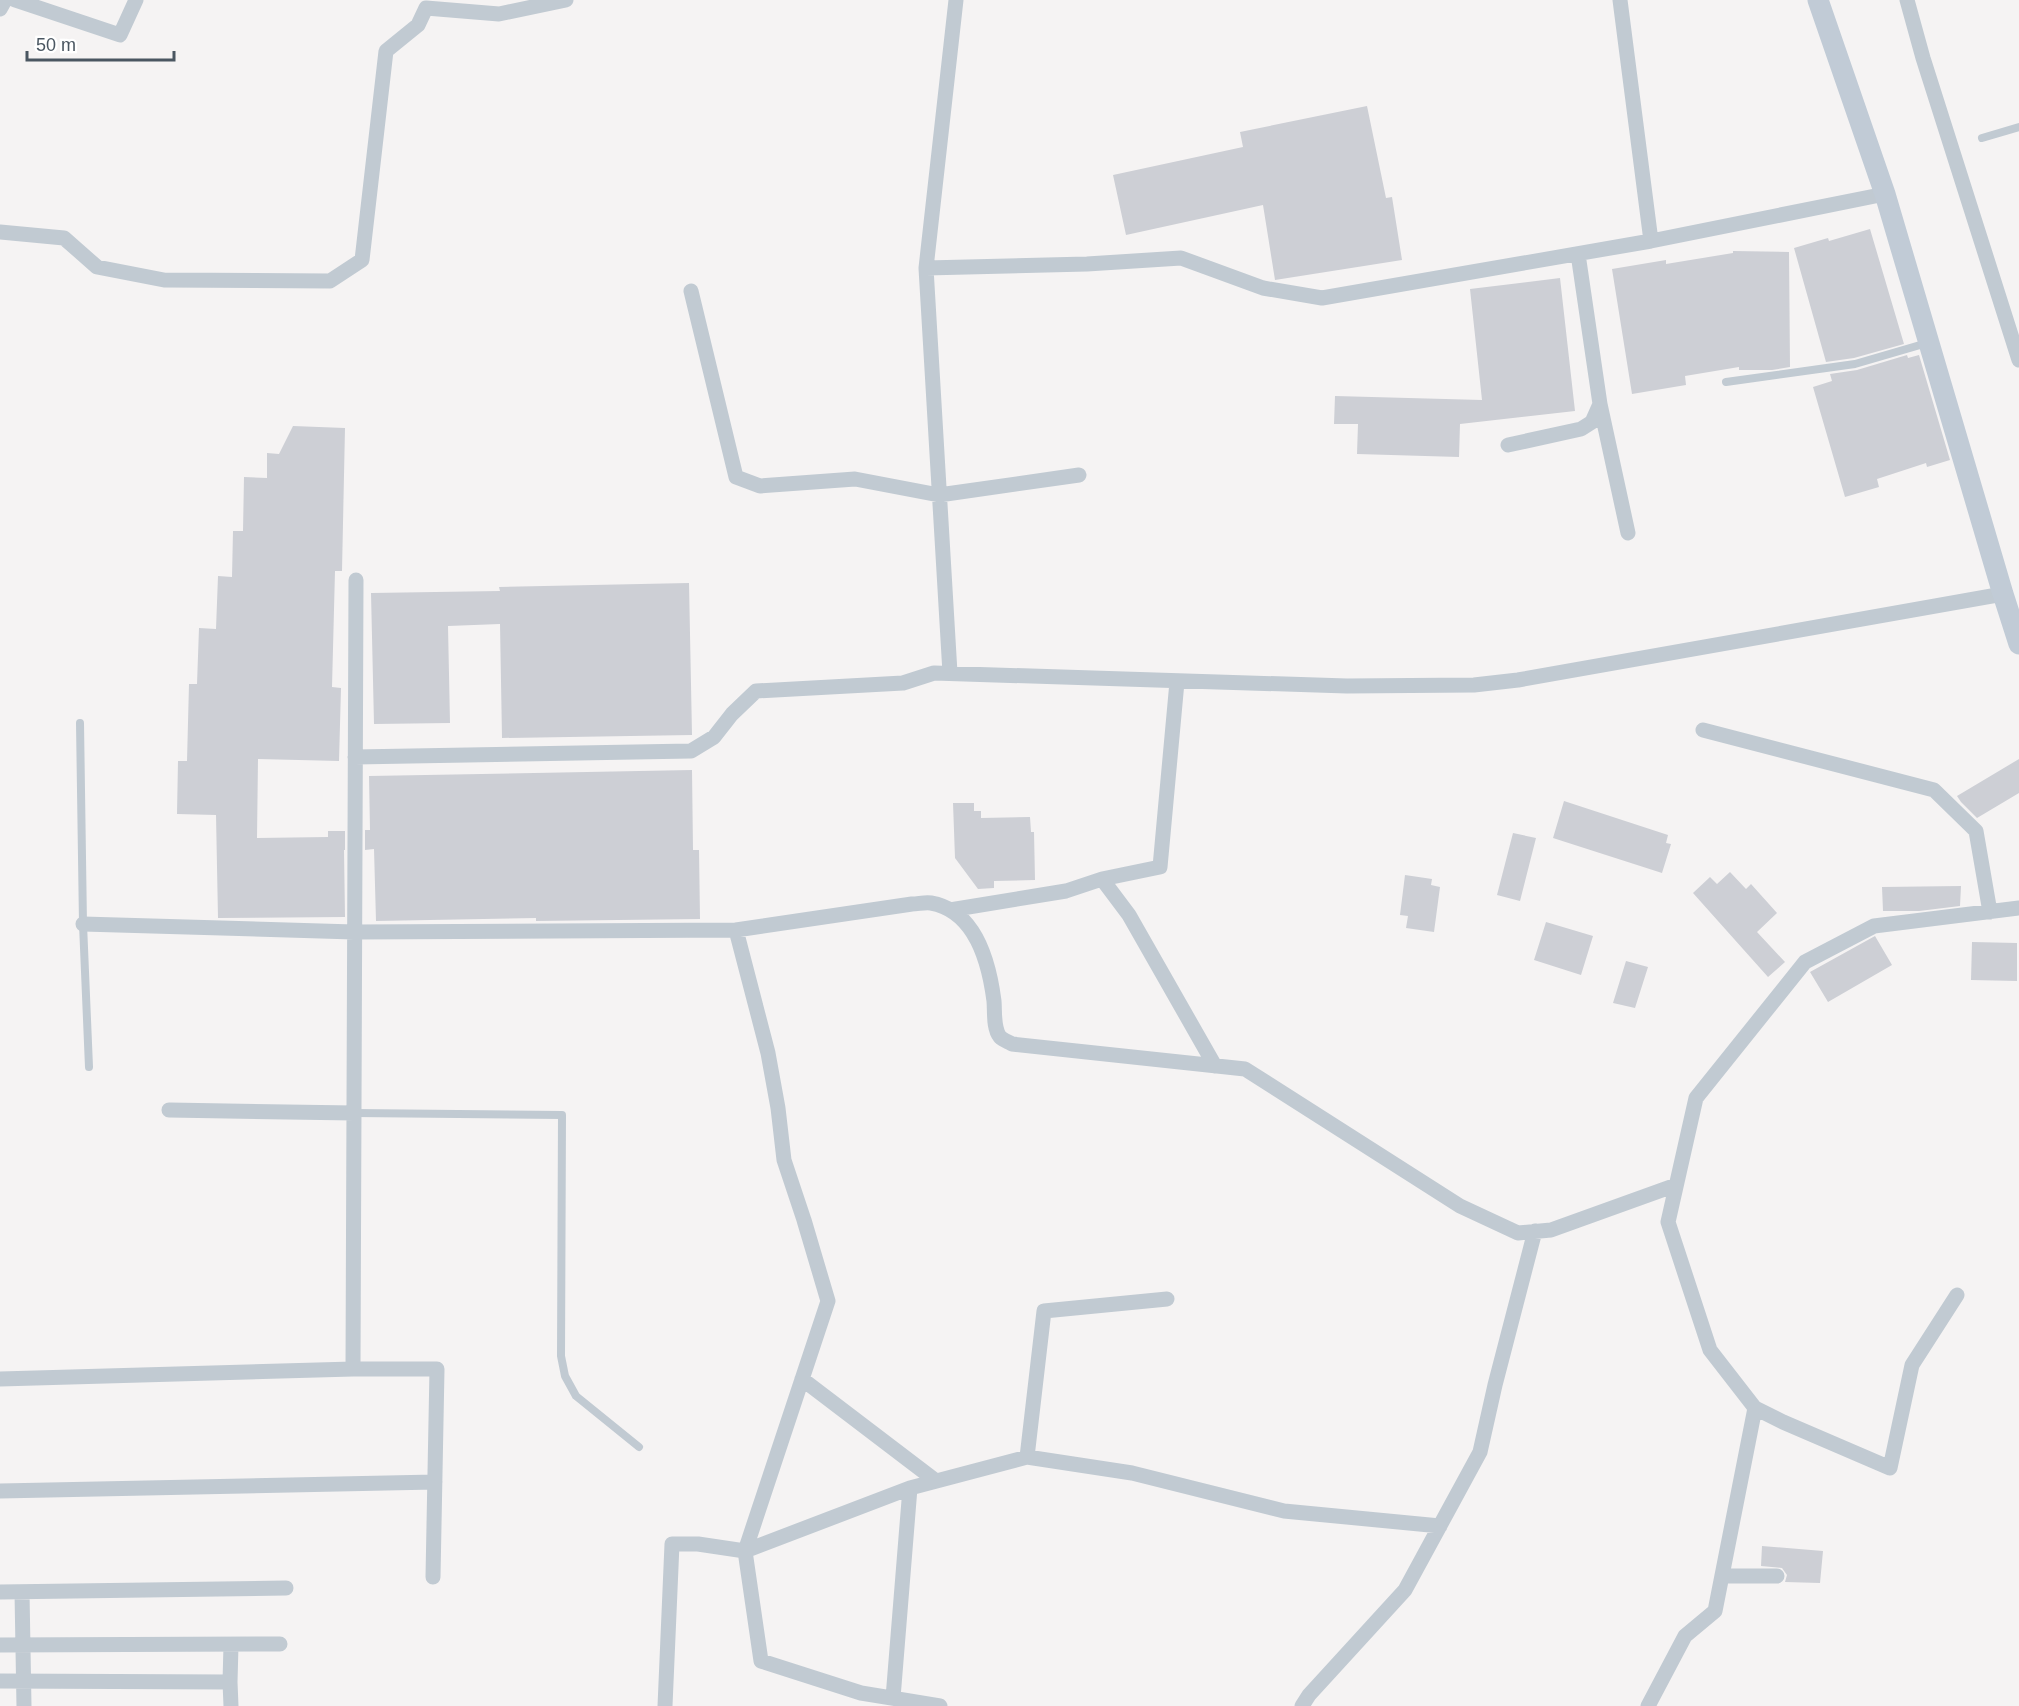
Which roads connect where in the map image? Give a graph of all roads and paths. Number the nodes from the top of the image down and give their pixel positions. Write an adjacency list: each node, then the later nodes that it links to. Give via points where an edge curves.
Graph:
1 (5, 0): 9 (street)
2 (15, 0): 3 (street, via 120,35)
3 (136, 0)
4 (566, 0): 13 (street, via 499,14 426,8 418,25 386,51 362,260 330,281 164,279 98,267 64,238)
5 (956, 0): 16 (street)
6 (1620, 0): 14 (street)
7 (1818, 0): 12 (street)
8 (1907, 0): 19 (street)
9 (0, 9)
10 (2019, 127): 11 (lane)
11 (1982, 138)
12 (1885, 194): 14 (street); 18 (street)
13 (0, 232)
14 (1651, 241): 15 (street)
15 (1578, 254): 16 (street, via 1322,298 1263,288 1181,258); 21 (street)
16 (926, 268): 24 (street)
17 (691, 291): 24 (street, via 736,477 760,486 855,479)
18 (1929, 342): 20 (lane, via 1855,364); 27 (street)
19 (2019, 360)
20 (1726, 382)
21 (1600, 404): 22 (street, via 1592,422 1581,429); 25 (street)
22 (1508, 445)
23 (1079, 475): 24 (street)
24 (939, 495): 29 (street)
25 (1628, 533)
26 (356, 580): 33 (street)
27 (2002, 594): 28 (street); 30 (street, via 1474,685)
28 (2019, 644)
29 (950, 674): 30 (street); 33 (street, via 934,673 903,683 756,691 714,737 691,751)
30 (1177, 682): 34 (street, via 1160,867)
31 (80, 723): 38 (lane)
32 (1703, 730): 37 (street, via 1934,790 1976,831)
33 (355, 757): 40 (street)
34 (1102, 879): 36 (street, via 1066,891); 41 (street, via 1129,915)
35 (2019, 908): 37 (street)
36 (950, 910): 39 (street, via 930,903 912,904); 41 (street, via 973,930 986,958 996,1029 1001,1038 1012,1044)
37 (1990, 912): 45 (street, via 1874,926 1805,962 1696,1098)
38 (83, 924): 40 (street); 42 (lane)
39 (736, 930): 40 (street); 51 (street, via 768,1053 784,1160 828,1301)
40 (354, 932): 44 (street)
41 (1215, 1066): 46 (street, via 1245,1069 1460,1206 1518,1233)
42 (89, 1067)
43 (169, 1110): 44 (street)
44 (354, 1113): 49 (street); 53 (lane, via 562,1115 561,1356 565,1376 576,1396)
45 (1676, 1185): 46 (street, via 1551,1230); 52 (street, via 1668,1222 1710,1350)
46 (1535, 1231): 59 (street, via 1480,1452)
47 (1957, 1295): 52 (street, via 1912,1365 1890,1468)
48 (1167, 1299): 54 (street, via 1044,1311)
49 (353, 1369): 50 (street); 56 (street, via 437,1369)
50 (0, 1379)
51 (802, 1379): 55 (street); 60 (street)
52 (1755, 1408): 61 (street)
53 (639, 1447)
54 (1027, 1456): 55 (street); 59 (street, via 1132,1473 1284,1511)
55 (936, 1481): 57 (street)
56 (435, 1482): 58 (street); 63 (street)
57 (910, 1488): 60 (street); 74 (street)
58 (0, 1491)
59 (1440, 1526): 79 (street, via 1405,1590)
60 (745, 1551): 74 (street, via 761,1661 861,1693); 77 (street, via 672,1544)
61 (1722, 1576): 62 (street); 80 (street, via 1715,1611 1685,1636)
62 (1777, 1576)
63 (433, 1577)
64 (286, 1588): 66 (street)
65 (0, 1592): 66 (street)
66 (22, 1592): 70 (street)
67 (280, 1644): 69 (street)
68 (0, 1645): 70 (street)
69 (231, 1645): 70 (street); 73 (street)
70 (22, 1646): 72 (street)
71 (0, 1681): 72 (street)
72 (23, 1682): 73 (street); 75 (street)
73 (230, 1682): 76 (street)
74 (893, 1698): 78 (street)
75 (24, 1706)
76 (231, 1706)
77 (665, 1706)
78 (940, 1706)
79 (1302, 1706)
80 (1648, 1706)

